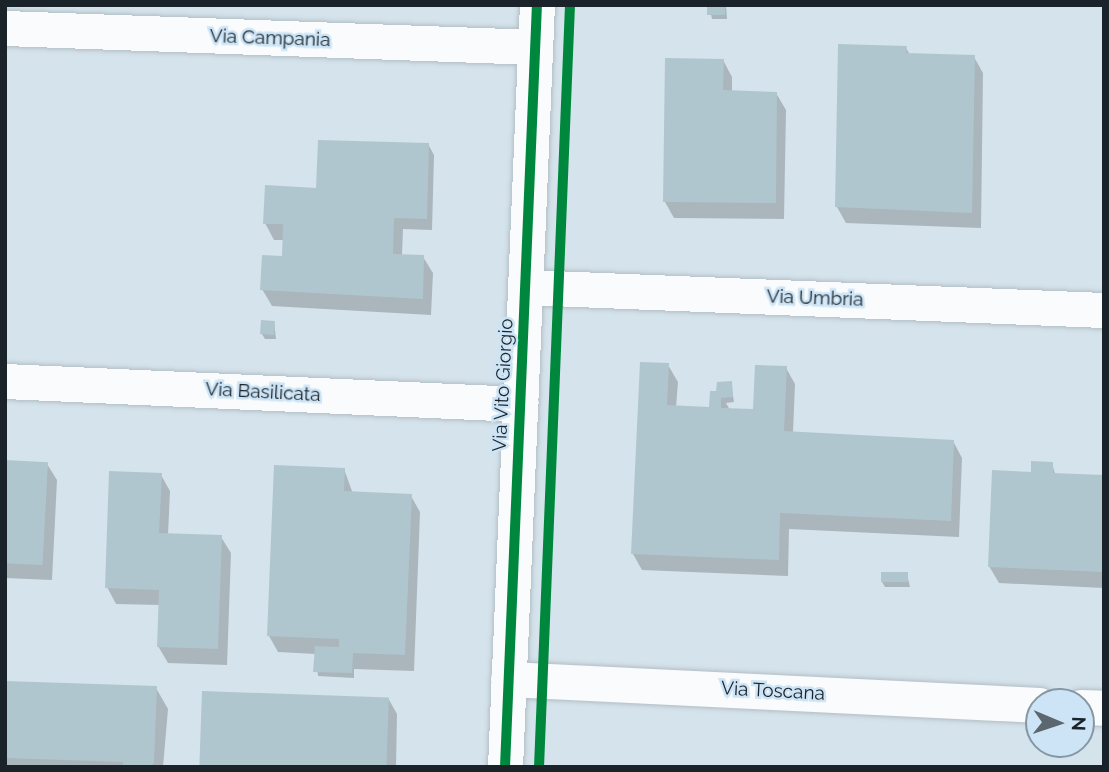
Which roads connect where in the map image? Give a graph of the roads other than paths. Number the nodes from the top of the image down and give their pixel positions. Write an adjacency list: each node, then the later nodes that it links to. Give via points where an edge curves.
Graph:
1 (537, 5): 3 (street, Via Vito Giorgio)
2 (5, 28): 3 (street, Via Campania)
3 (535, 47): 4 (street, Via Vito Giorgio)
4 (526, 287): 5 (street, Via Umbria); 7 (street, Via Vito Giorgio)
5 (1104, 310)
6 (5, 381): 7 (street, Via Basilicata)
7 (520, 404): 8 (street, Via Vito Giorgio)
8 (508, 679): 9 (street, Via Toscana); 10 (street, Via Vito Giorgio)
9 (1025, 704)
10 (505, 767)

